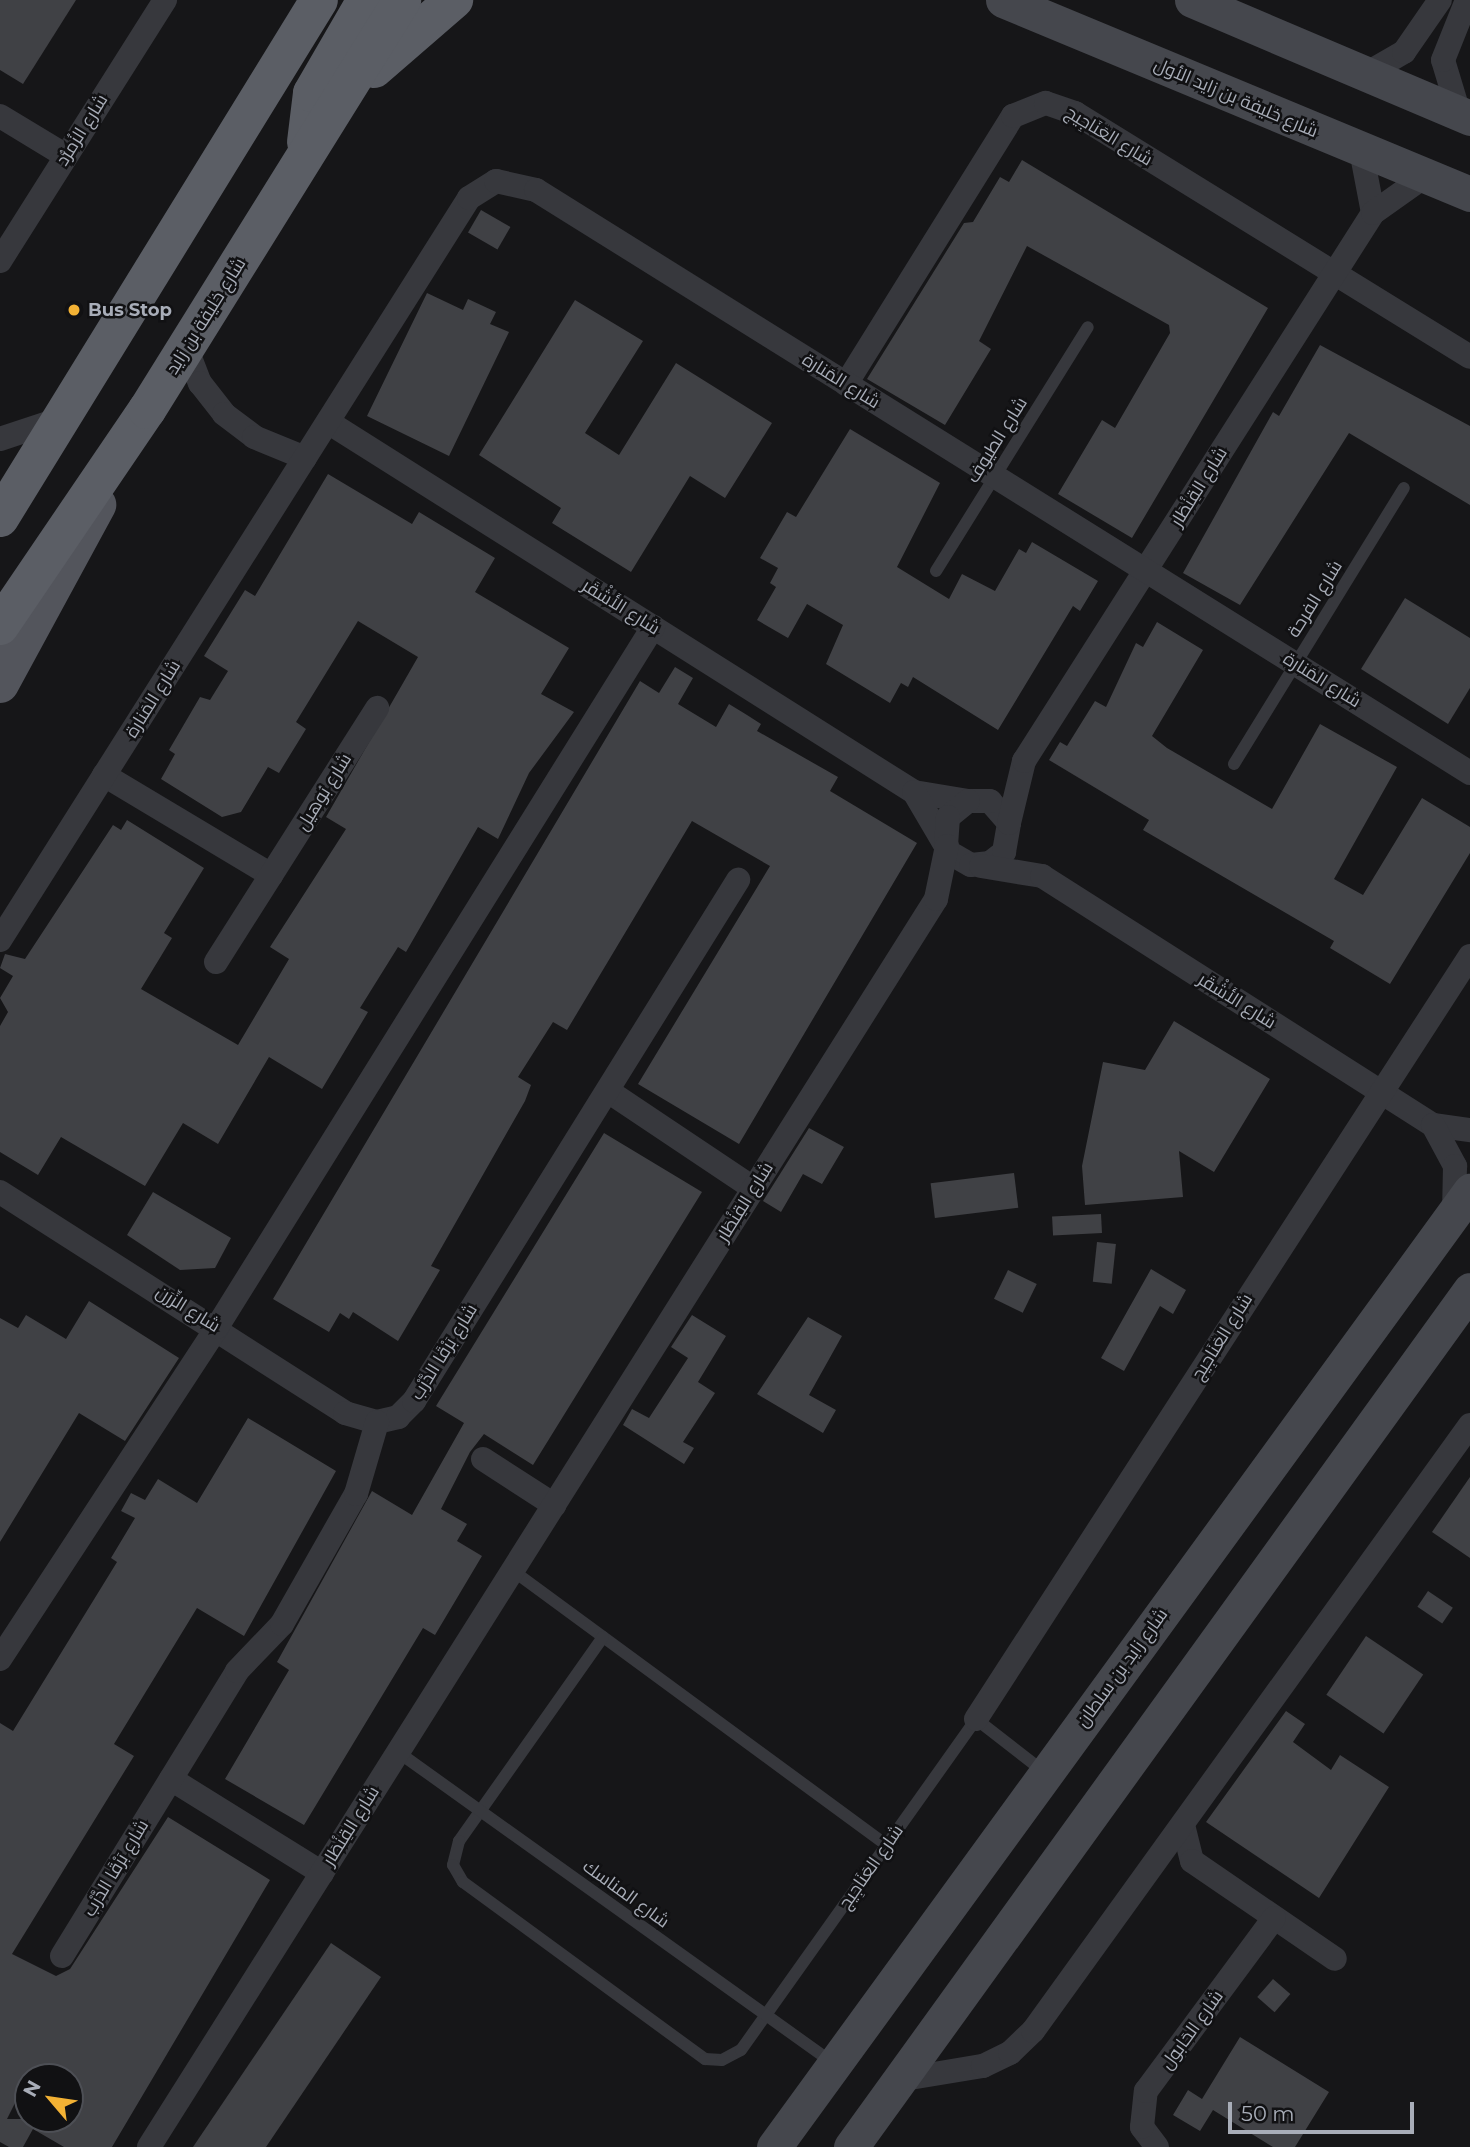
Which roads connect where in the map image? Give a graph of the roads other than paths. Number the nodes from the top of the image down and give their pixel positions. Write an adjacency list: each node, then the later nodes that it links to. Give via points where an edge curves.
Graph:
1 (165, 0): 16 (street, شارع الزُمرُّد)
2 (319, 0): 27 (highway)
3 (366, 0): 15 (highway, via 307,105)
4 (402, 0): 11 (highway, شارع خليفة بن زايد)
5 (454, 0): 11 (highway)
6 (1003, 0): 14 (main road, شارع خليفة بن زايد الأول)
7 (1192, 0): 10 (main road)
8 (1440, 0): 10 (street, via 1404,52)
9 (1466, 0): 12 (street, via 1443,60)
10 (1366, 74): 12 (main road)
11 (339, 101): 15 (highway, شارع خليفة بن زايد)
12 (1464, 115)
13 (0, 116): 16 (street)
14 (1361, 150): 17 (main road, شارع خليفة بن زايد الأول); 19 (street)
15 (307, 151): 23 (highway, شارع خليفة بن زايد)
16 (66, 156): 20 (street, شارع الزُمرُّد)
17 (1425, 176): 18 (main road, شارع خليفة بن زايد الأول); 19 (street, شارع القِنْطَار)
18 (1470, 194)
19 (1373, 213): 21 (street, شارع القِنْطَار)
20 (0, 261)
21 (1334, 274): 24 (street, شارع العَنَاجِيج); 25 (street, شارع العَنَاجِيج, via 1075,113 1037,104 1013,116); 34 (street, شارع القِنْطَار)
22 (1088, 327): 31 (lane, شارع الطيوف)
23 (186, 347): 26 (highway, شارع خليفة بن زايد); 30 (street, via 201,383 224,414 254,437)
24 (1470, 357)
25 (846, 384): 28 (street, شارع المَنارة, via 536,190 496,181 469,198); 31 (street, شارع المَنارة)
26 (147, 410): 36 (highway, شارع خليفة بن زايد); 39 (main road)
27 (60, 419): 29 (street); 33 (highway)
28 (328, 422): 30 (street, شارع المَنارة); 37 (street, شارع الأَشْقَر)
29 (0, 439)
30 (305, 458): 44 (street, شارع المَنارة)
31 (995, 477): 34 (street, شارع المَنارة); 35 (lane, شارع الطيوف)
32 (1404, 488): 38 (lane, شارع الفرحة)
33 (0, 518)
34 (1146, 570): 38 (street, شارع المَنارة); 41 (street, شارع القِنْطَار)
35 (936, 571)
36 (0, 626)
37 (653, 627): 45 (street, شارع الأَشْقَر); 65 (street)
38 (1296, 664): 42 (lane, شارع الفرحة); 43 (street, شارع المَنارة)
39 (0, 684)
40 (377, 708): 50 (street, شارع بُوهيل)
41 (1024, 761): 46 (street, شارع القِنْطَار); 47 (street, شارع القِنْطَار)
42 (1234, 764)
43 (1470, 773)
44 (104, 775): 50 (street); 54 (street, شارع المَنارة)
45 (914, 792): 46 (street, شارع الأَشْقَر); 48 (street, شارع الأَشْقَر)
46 (972, 800): 47 (street, via 996,805); 48 (street, via 948,817)
47 (1010, 825): 49 (street, via 1004,852); 51 (street, شارع الأَشْقَر)
48 (946, 844): 49 (street, via 963,863); 53 (street, شارع القِنْطَار)
49 (980, 866): 51 (street, شارع الأَشْقَر); 53 (street, شارع القِنْطَار)
50 (271, 875): 56 (street, شارع بُوهيل)
51 (1042, 877): 58 (street, شارع الأَشْقَر)
52 (738, 880): 57 (street, شارع بَرْقَا الدَّرْب)
53 (936, 899): 61 (street, شارع القِنْطَار)
54 (0, 940)
55 (1470, 956): 58 (street, شارع العَنَاجِيج)
56 (216, 962)
57 (608, 1091): 61 (street); 66 (street, شارع بَرْقَا الدَّرْب, via 414,1401 398,1417)
58 (1379, 1091): 59 (street, شارع الأَشْقَر); 73 (street, شارع العَنَاجِيج)
59 (1433, 1125): 60 (street, شارع الأَشْقَر); 63 (street, شارع الأَشْقَر, via 1455,1166)
60 (1470, 1130)
61 (754, 1188): 69 (street, شارع القِنْطَار)
62 (0, 1192): 65 (street, شارع الزِّرَن)
63 (1462, 1202): 75 (main road, شارع زايد بن سلطان)
64 (1470, 1290): 88 (main road)
65 (218, 1327): 66 (street, شارع الزِّرَن, via 345,1413); 72 (street)
66 (377, 1422): 76 (street, شارع بَرْقَا الدَّرْب, via 356,1494 282,1624 247,1656)
67 (1470, 1425): 78 (street)
68 (482, 1459): 69 (street)
69 (554, 1504): 70 (street, شارع القِنْطَار)
70 (512, 1570): 71 (lane); 74 (street, شارع القِنْطَار)
71 (603, 1637): 77 (lane, شارع العَنَاجِيج); 79 (lane)
72 (0, 1660)
73 (976, 1719): 75 (lane); 79 (lane, شارع العَنَاجِيج)
74 (398, 1752): 77 (lane, شارع المناسك); 82 (street, شارع القِنْطَار)
75 (1045, 1773): 87 (main road, شارع زايد بن سلطان)
76 (171, 1779): 82 (street); 84 (street, شارع بَرْقَا الدَّرْب)
77 (480, 1811): 86 (lane, شارع المناسك); 86 (lane, شارع العَنَاجِيج, via 454,1848 458,1877 697,2054 713,2061 733,2057)
78 (1183, 1825): 80 (street); 81 (street)
79 (887, 1845): 86 (lane, شارع العَنَاجِيج)
80 (1192, 1861): 81 (street); 83 (street)
81 (1153, 1866): 88 (street, via 1023,2043 983,2066)
82 (322, 1873): 89 (street, شارع القِنْطَار)
83 (1274, 1918): 85 (street); 92 (street, شارع الحَابول, via 1146,2091 1142,2127)
84 (62, 1956)
85 (1335, 1959)
86 (766, 2015): 87 (lane, شارع المناسك)
87 (835, 2064): 90 (main road, شارع زايد بن سلطان)
88 (898, 2080): 91 (main road)
89 (149, 2147)
90 (774, 2147)
91 (851, 2147)
92 (1157, 2147)

